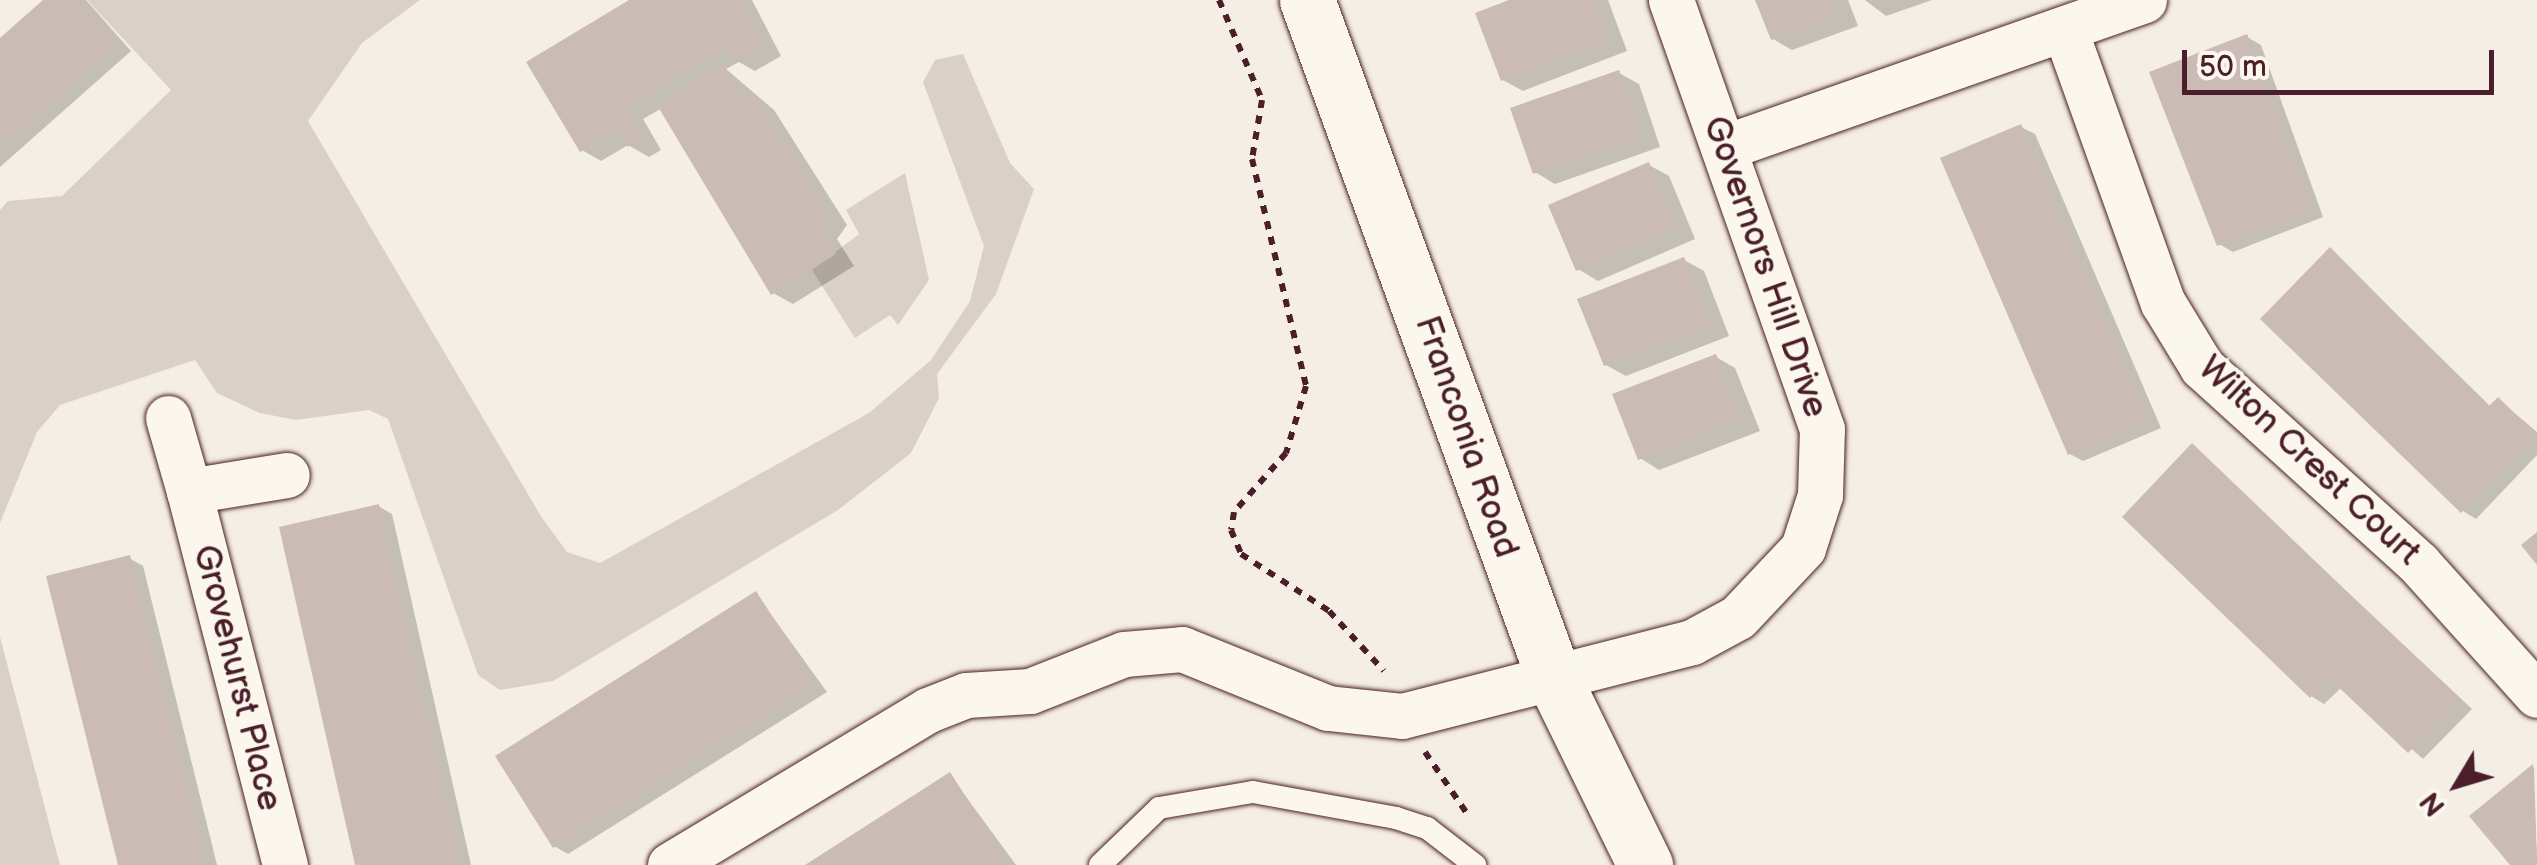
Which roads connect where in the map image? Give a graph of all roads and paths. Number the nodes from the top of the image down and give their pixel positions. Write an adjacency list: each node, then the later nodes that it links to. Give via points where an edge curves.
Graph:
1 (1219, 0): 12 (path, via 1262,100 1252,159 1306,386 1286,453 1234,512 1230,530 1240,554 1361,639)
2 (1307, 0): 10 (main road, Franconia Road)
3 (1671, 0): 6 (street, Governors Hill Drive)
4 (2144, 0): 5 (street)
5 (2065, 30): 6 (street); 11 (street, Wilton Crest Court, via 2163,303 2202,367 2419,564)
6 (1726, 147): 10 (street, Governors Hill Drive, via 1822,429 1820,495 1803,548 1738,617 1692,642)
7 (168, 418): 9 (street, Grovehurst Place)
8 (288, 475): 9 (street)
9 (189, 491): 14 (street, Grovehurst Place)
10 (1555, 680): 12 (street, Governors Hill Drive); 18 (main road, Franconia Road)
11 (2537, 695)
12 (1402, 716): 13 (path); 15 (street, Governors Hill Drive, via 1328,708 1182,648 1124,654 1030,691 966,695 928,710)
13 (1472, 820)
14 (285, 865)
15 (670, 865)
16 (1100, 865): 17 (lane, via 1159,808 1253,792 1428,828)
17 (1476, 865)
18 (1646, 865)

